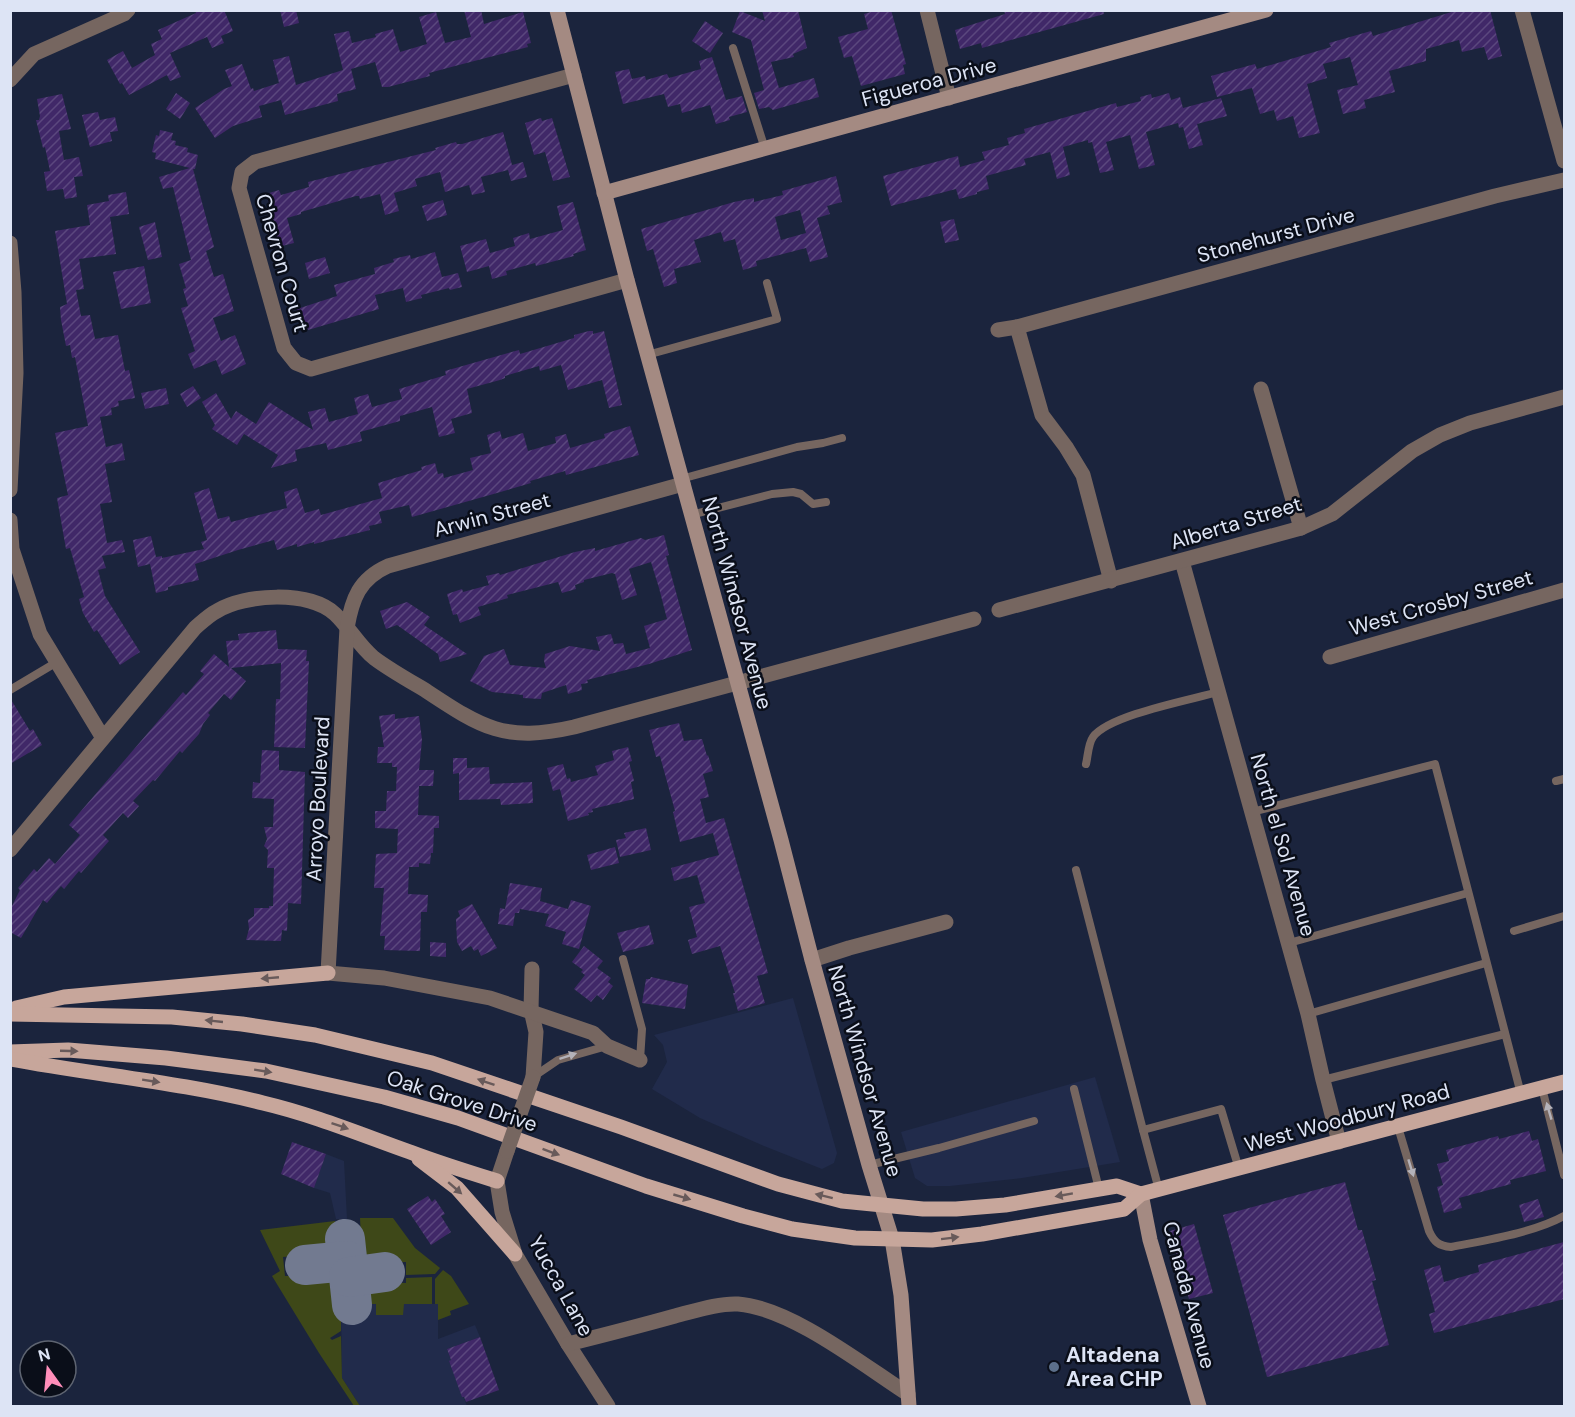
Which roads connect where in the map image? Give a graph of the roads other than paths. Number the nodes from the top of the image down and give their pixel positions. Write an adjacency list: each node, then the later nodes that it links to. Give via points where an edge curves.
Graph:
1 (128, 10): 7 (street, via 34,54)
2 (557, 10): 8 (street, North Windsor Avenue)
3 (927, 10): 9 (street)
4 (1266, 10): 9 (street, Figueroa Drive)
5 (1522, 10): 11 (street)
6 (732, 48): 10 (lane)
7 (12, 72)
8 (573, 75): 13 (street, North Windsor Avenue); 15 (street, Chevron Court, via 255,162 243,172 239,188 284,348 296,363 311,369)
9 (949, 98): 10 (street, Figueroa Drive)
10 (765, 149): 13 (street, Figueroa Drive)
11 (1564, 161)
12 (1564, 180): 17 (street, Stonehurst Drive)
13 (604, 194): 15 (street, North Windsor Avenue)
14 (10, 243): 24 (street, via 16,373)
15 (627, 280): 19 (street, North Windsor Avenue)
16 (767, 283): 19 (lane, via 777,319)
17 (1017, 327): 18 (street, Stonehurst Drive); 30 (street, via 1042,415 1083,475)
18 (998, 330)
19 (647, 355): 23 (street, North Windsor Avenue)
20 (1262, 389): 28 (street)
21 (1564, 398): 28 (street, Alberta Street, via 1440,435 1412,451 1332,514)
22 (842, 438): 23 (lane, via 797,447)
23 (682, 482): 26 (street, North Windsor Avenue); 34 (street, Arwin Street, via 376,571 352,601)
24 (10, 490)
25 (826, 502): 26 (lane, via 813,504 793,492 772,494)
26 (691, 515): 37 (street, North Windsor Avenue)
27 (10, 520): 36 (street, via 12,549 40,634)
28 (1301, 528): 29 (street, Alberta Street)
29 (1182, 561): 30 (street, Alberta Street); 39 (street, North el Sol Avenue)
30 (1111, 581): 32 (street, Alberta Street)
31 (1564, 590): 35 (street, West Crosby Street)
32 (999, 610)
33 (974, 619): 37 (street)
34 (347, 628): 37 (street, via 373,657 456,711 492,729 514,733 549,733); 40 (street, via 319,604 296,599 249,599 216,611 195,628); 54 (street, Arroyo Boulevard)
35 (1330, 657)
36 (57, 662): 38 (lane); 40 (street)
37 (737, 683): 51 (street, North Windsor Avenue)
38 (10, 690)
39 (1218, 692): 41 (lane, via 1126,717 1100,729 1091,739); 42 (street, North el Sol Avenue)
40 (103, 738): 43 (street)
41 (1086, 764)
42 (1252, 812): 45 (lane, via 1435,764); 49 (street, North el Sol Avenue)
43 (10, 850)
44 (1076, 870): 71 (lane)
45 (1468, 893): 49 (lane); 52 (lane)
46 (1564, 916): 48 (lane)
47 (946, 922): 51 (street)
48 (1514, 931)
49 (1288, 943): 57 (street, North el Sol Avenue)
50 (623, 959): 62 (lane, via 642,1029)
51 (812, 960): 74 (street, North Windsor Avenue)
52 (1486, 963): 57 (lane); 58 (lane)
53 (532, 969): 56 (street, Yucca Lane)
54 (328, 973): 55 (main road, one-way to 55, via 64,997); 56 (street, via 427,985)
55 (10, 1011): 81 (main road, Oak Grove Drive, one-way to 55, via 842,1201 778,1184 432,1063 315,1035 172,1017)
56 (531, 1011): 59 (street, via 593,1033); 63 (street, Yucca Lane, via 536,1032)
57 (1308, 1014): 64 (street, North el Sol Avenue)
58 (1505, 1034): 64 (lane); 68 (lane)
59 (607, 1046): 62 (street); 63 (lane, one-way to 59, via 558,1060)
60 (10, 1052): 83 (main road, Oak Grove Drive, one-way to 83, via 68,1050 266,1071 458,1118 646,1186 743,1216 855,1238)
61 (10, 1059): 73 (main road, one-way to 73, via 266,1103)
62 (640, 1060)
63 (533, 1077): 77 (street, Yucca Lane, bridge)
64 (1323, 1080): 72 (street, North el Sol Avenue)
65 (1564, 1082): 66 (main road, West Woodbury Road)
66 (1542, 1088): 68 (main road, West Woodbury Road); 76 (lane, one-way to 66)
67 (1074, 1089): 78 (lane)
68 (1521, 1094): 70 (main road, West Woodbury Road)
69 (1034, 1121): 74 (lane)
70 (1398, 1127): 72 (main road, West Woodbury Road); 82 (lane, one-way to 82, via 1429,1231 1440,1246 1518,1232)
71 (1143, 1130): 75 (lane, via 1221,1109); 79 (lane)
72 (1339, 1142): 75 (main road, West Woodbury Road)
73 (409, 1152): 77 (main road); 84 (main road, one-way to 84, via 457,1188)
74 (868, 1165): 81 (street, North Windsor Avenue)
75 (1239, 1169): 79 (main road, West Woodbury Road)
76 (1564, 1175)
77 (497, 1181): 84 (street, Yucca Lane, via 501,1212)
78 (1099, 1189): 80 (main road, West Woodbury Road, via 1117,1186); 81 (main road, West Woodbury Road, one-way to 81, via 956,1209)
79 (1160, 1190): 80 (main road, West Woodbury Road)
80 (1141, 1194): 83 (main road, West Woodbury Road, one-way to 80, via 932,1240 1054,1222 1124,1209); 88 (street, Canada Avenue, via 1150,1240)
81 (882, 1204): 83 (street, North Windsor Avenue)
82 (1564, 1216)
83 (892, 1239): 86 (street, North Windsor Avenue, via 901,1295)
84 (515, 1254): 85 (street, Yucca Lane)
85 (568, 1344): 86 (street, via 708,1308 736,1304 760,1307 828,1341); 87 (street, Yucca Lane)
86 (908, 1400)
87 (608, 1407)
88 (1199, 1407)

